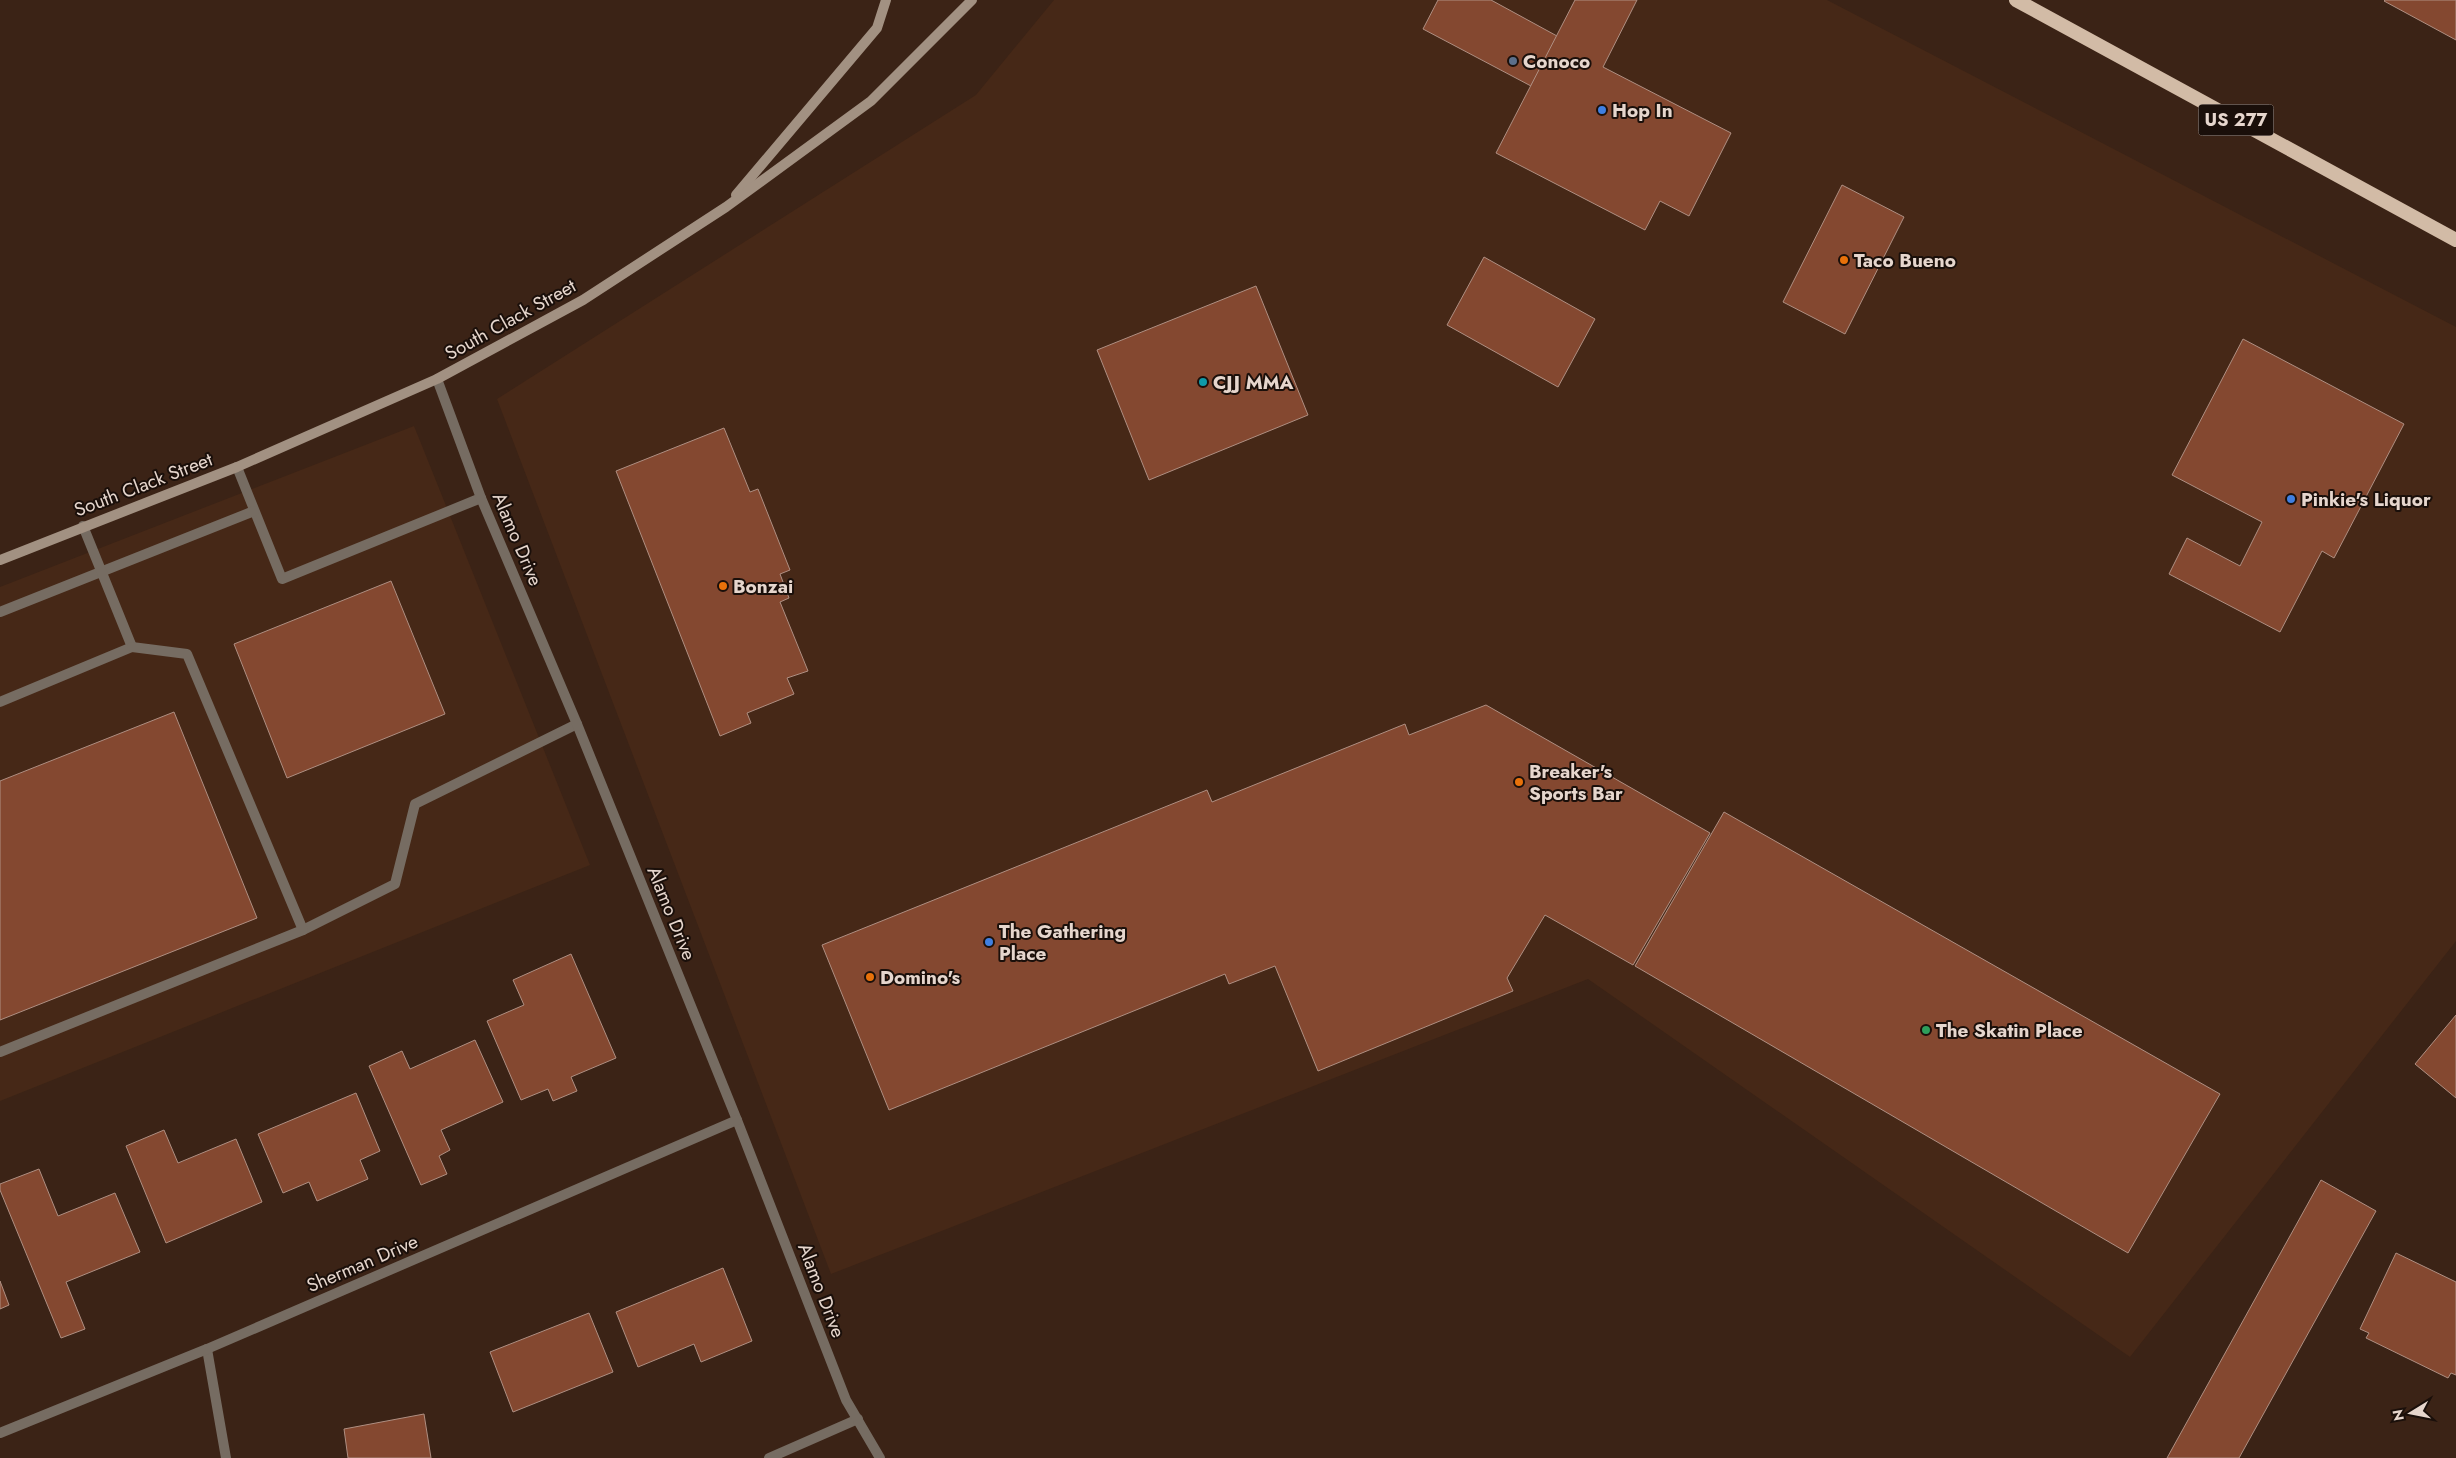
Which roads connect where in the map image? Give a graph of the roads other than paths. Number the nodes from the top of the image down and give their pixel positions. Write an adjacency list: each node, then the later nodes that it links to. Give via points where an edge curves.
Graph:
1 (886, 0): 4 (main road, via 877,28)
2 (972, 0): 4 (main road, South Clack Street, via 872,101)
3 (2016, 0): 5 (highway, US 277)
4 (726, 207): 6 (main road, South Clack Street, via 583,300)
5 (2456, 240)
6 (437, 379): 7 (main road, South Clack Street); 8 (street, Alamo Drive)
7 (237, 467): 9 (street); 10 (main road, South Clack Street)
8 (481, 498): 9 (street, via 282,579); 16 (street, Alamo Drive)
9 (254, 511): 12 (street)
10 (83, 526): 11 (main road, South Clack Street); 12 (street)
11 (0, 560)
12 (101, 571): 13 (street); 14 (street)
13 (0, 612)
14 (132, 647): 15 (street); 17 (street, via 187,654)
15 (0, 702)
16 (577, 724): 17 (street, via 415,804 395,884); 19 (street, Alamo Drive)
17 (303, 930): 18 (street)
18 (0, 1052)
19 (737, 1120): 20 (street, Sherman Drive); 21 (street, Alamo Drive, via 846,1400)
20 (207, 1349): 22 (street, Sherman Drive); 23 (street)
21 (858, 1419): 24 (street); 25 (street, Alamo Drive)
22 (0, 1433)
23 (226, 1458)
24 (769, 1458)
25 (880, 1458)

